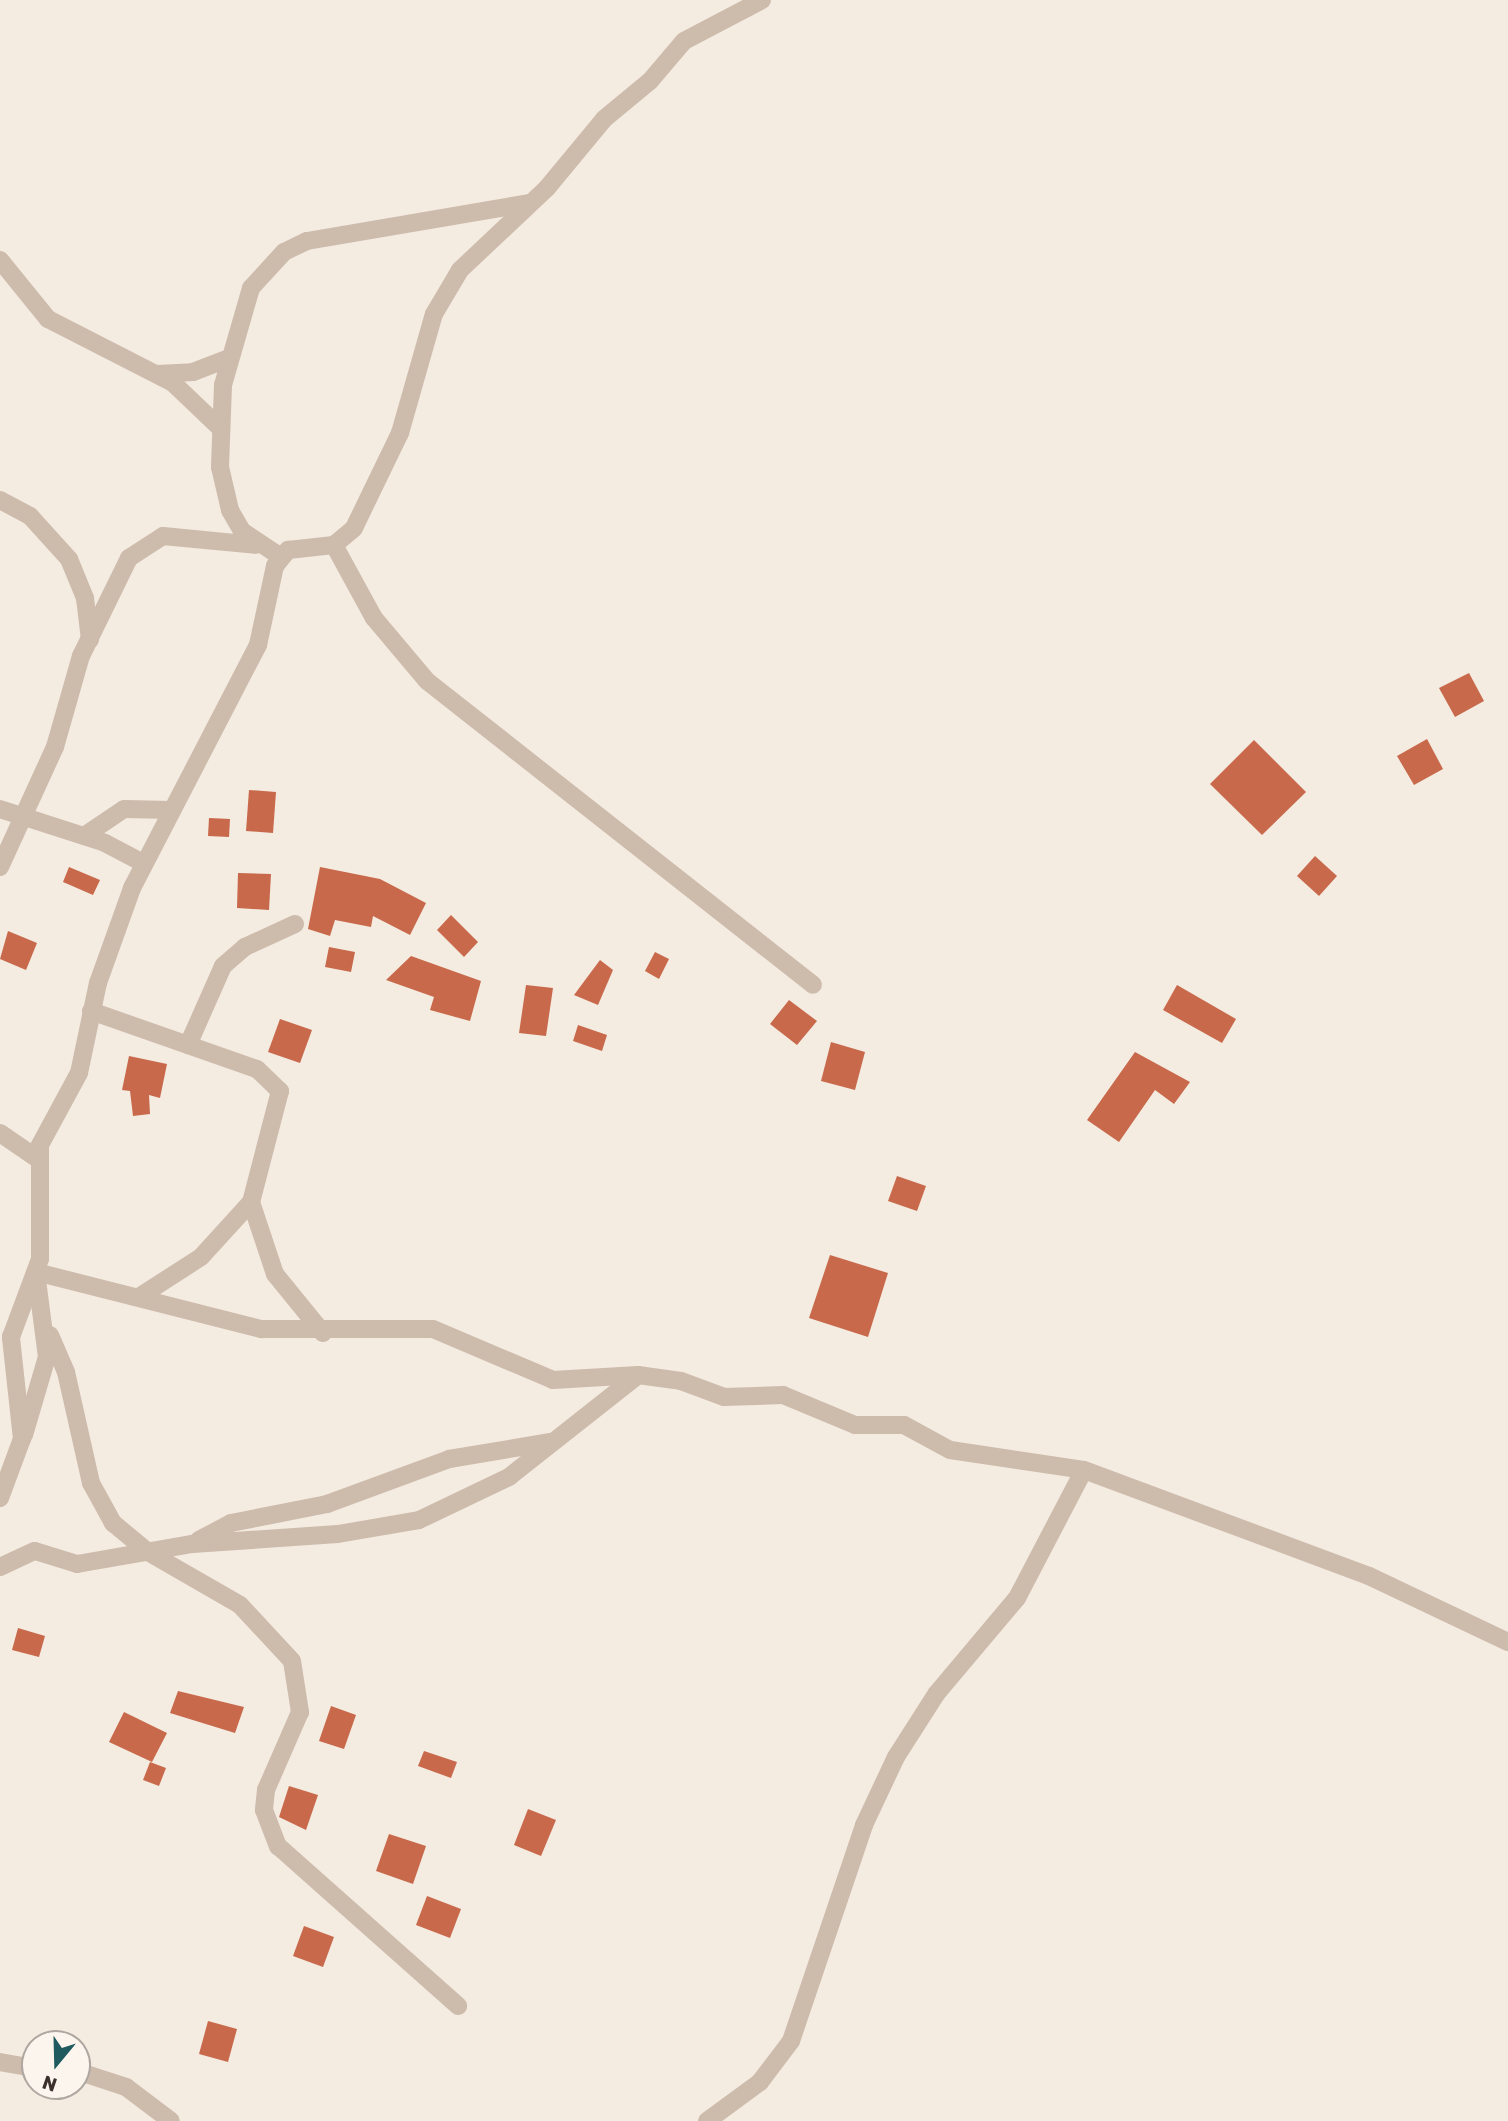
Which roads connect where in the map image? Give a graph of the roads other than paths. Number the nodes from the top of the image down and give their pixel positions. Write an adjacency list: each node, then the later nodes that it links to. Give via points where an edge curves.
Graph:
1 (762, 0): 2 (street, via 684,41)
2 (530, 203): 4 (street, via 331,235 284,252 251,288); 8 (street, via 477,250 446,291 400,433 354,528)
3 (0, 260): 5 (street, via 48,319 70,336)
4 (229, 358): 5 (street, via 192,372); 6 (street)
5 (153, 374): 6 (street, via 190,395)
6 (218, 426): 9 (street, via 230,510)
7 (0, 500): 11 (street, via 30,516 69,559 85,598)
8 (334, 545): 10 (street, via 297,547); 19 (street, via 374,618 428,681)
9 (260, 546): 10 (street); 11 (street, via 187,535 150,539 129,558)
10 (281, 556): 13 (street, via 258,645)
11 (90, 640): 14 (street, via 55,747)
12 (0, 809): 14 (street)
13 (172, 810): 15 (street, via 124,809); 16 (street)
14 (22, 818): 15 (street); 17 (street)
15 (84, 836): 16 (street)
16 (144, 863): 20 (street)
17 (0, 867)
18 (295, 924): 21 (street, via 244,947 223,966)
19 (813, 985)
20 (91, 1011): 21 (street); 23 (street, via 73,1090 46,1132)
21 (188, 1045): 24 (street, via 267,1074 280,1091)
22 (0, 1133): 23 (street)
23 (38, 1159): 25 (street, via 42,1246)
24 (251, 1202): 26 (street, via 201,1256); 28 (street, via 275,1274)
25 (36, 1272): 26 (street); 27 (street); 30 (street, via 11,1337)
26 (139, 1297): 28 (street, via 239,1325)
27 (48, 1328): 30 (street, via 43,1386); 35 (street, via 66,1372 91,1483 113,1523)
28 (323, 1333): 29 (street, via 413,1326 467,1339 537,1377)
29 (638, 1375): 31 (street); 32 (street, via 681,1381 724,1397 783,1395 855,1425 904,1425 950,1450)
30 (22, 1439): 33 (street)
31 (551, 1442): 34 (street, via 449,1459 327,1504 231,1523); 34 (street, via 489,1490 419,1520 338,1534)
32 (1084, 1470): 37 (street, via 1369,1576); 43 (street, via 1017,1598 937,1693 890,1768 790,2041 760,2082)
33 (0, 1498)
34 (192, 1544): 35 (street)
35 (148, 1552): 36 (street, via 77,1564 35,1551); 38 (street, via 240,1605 292,1661 300,1712 266,1790 264,1810 278,1846)
36 (0, 1567)
37 (1508, 1642)
38 (458, 2006)
39 (0, 2062): 40 (street)
40 (21, 2066)
41 (91, 2075): 42 (street, via 127,2087)
42 (165, 2118)
43 (707, 2121)

